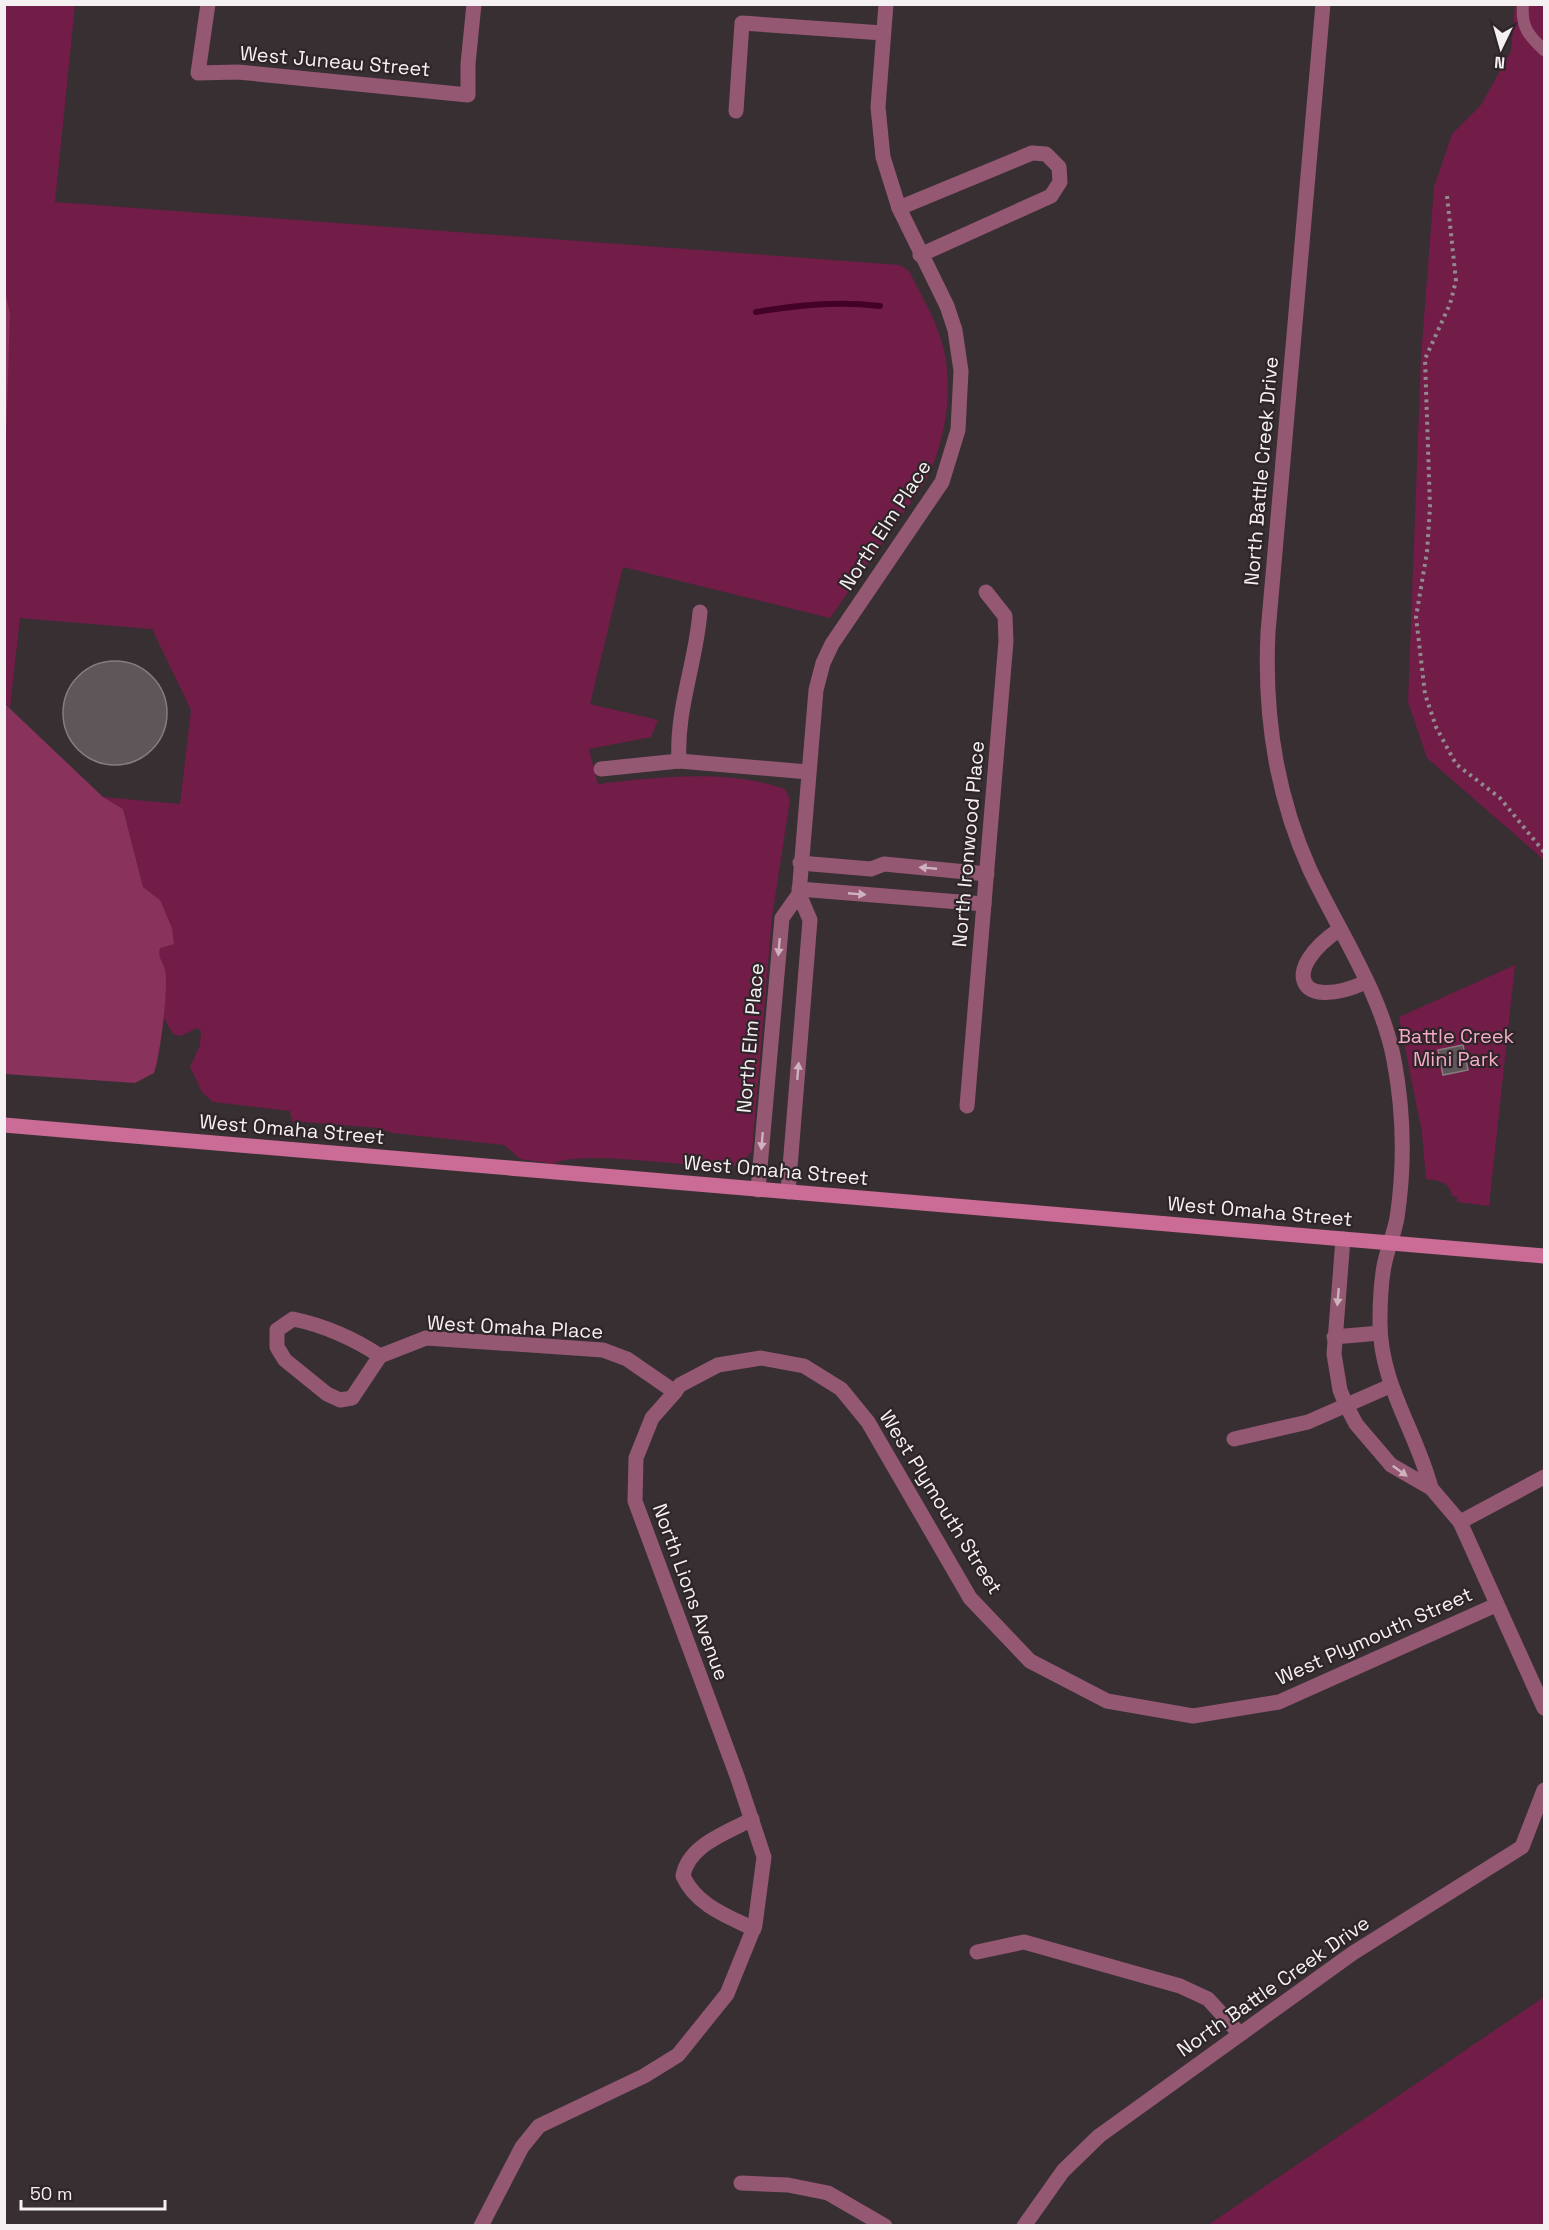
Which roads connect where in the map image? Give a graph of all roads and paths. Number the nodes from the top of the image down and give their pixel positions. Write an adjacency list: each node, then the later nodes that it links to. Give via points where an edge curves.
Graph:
1 (208, 4): 2 (street, West Juneau Street, via 198,73 238,72 468,95)
2 (474, 4)
3 (886, 4): 6 (street, North Elm Place)
4 (1323, 4): 22 (street, North Battle Creek Drive, via 1266,665 1272,745 1286,801 1310,870)
5 (1523, 4): 7 (lane, via 1525,32)
6 (883, 33): 8 (street, via 742,23); 10 (street, North Elm Place, via 880,133 885,165)
7 (1545, 50)
8 (736, 111)
9 (1447, 196): 17 (path, via 1456,281 1425,359 1430,507 1416,617 1425,694 1436,727 1456,764 1500,798)
10 (899, 208): 11 (street, North Elm Place); 11 (street, via 1032,153 1046,154 1059,167 1060,182 1051,196)
11 (920, 255): 16 (street, North Elm Place, via 947,306 958,349 961,381 954,447 928,505 823,663)
12 (986, 592): 19 (street, North Ironwood Place, via 1005,616 1006,641)
13 (700, 612): 14 (street, via 681,710)
14 (679, 761): 15 (street); 16 (street)
15 (601, 769)
16 (808, 772): 18 (street, North Elm Place)
17 (1545, 852)
18 (800, 863): 19 (street, one-way to 18, via 884,864 871,869); 20 (street, North Elm Place)
19 (987, 873): 21 (street, North Ironwood Place)
20 (799, 892): 21 (street, one-way to 21); 26 (street, North Elm Place, one-way to 26, via 782,918); 27 (street, North Elm Place, one-way to 20, via 810,920)
21 (984, 904): 24 (street, North Ironwood Place)
22 (1340, 929): 23 (street, North Battle Creek Drive); 23 (street, via 1312,952 1303,971 1305,983 1308,988 1324,993 1347,991)
23 (1366, 982): 29 (street, North Battle Creek Drive, via 1389,1038 1401,1106 1403,1154)
24 (967, 1106)
25 (4, 1125): 26 (main road, West Omaha Street)
26 (758, 1190): 27 (main road, West Omaha Street)
27 (788, 1192): 28 (main road, West Omaha Street)
28 (1343, 1239): 29 (main road, West Omaha Street); 32 (street, North Battle Creek Drive, one-way to 32)
29 (1390, 1243): 30 (main road, West Omaha Street); 31 (street, North Battle Creek Drive, via 1384,1266)
30 (1545, 1256)
31 (1380, 1333): 32 (street); 34 (street, North Battle Creek Drive)
32 (1334, 1337): 36 (street, North Battle Creek Drive, via 1335,1370)
33 (380, 1356): 33 (street, via 352,1398 340,1400 285,1360 277,1347 277,1330 293,1319 310,1322); 35 (street, West Omaha Place, via 426,1338 603,1350)
34 (1390, 1386): 36 (street); 39 (street, North Battle Creek Drive, via 1424,1461)
35 (677, 1388): 41 (street, West Plymouth Street, via 718,1365 761,1358 804,1366 841,1389 868,1422 970,1598 1030,1661 1107,1701 1193,1716 1279,1702); 44 (street, North Lions Avenue, via 652,1418 636,1458 635,1501)
36 (1346, 1405): 37 (street, via 1292,1427); 39 (street, North Battle Creek Drive, one-way to 39, via 1356,1424 1391,1465)
37 (1234, 1439)
38 (1545, 1477): 40 (street)
39 (1431, 1488): 40 (street, North Battle Creek Drive)
40 (1460, 1522): 41 (street, North Battle Creek Drive)
41 (1497, 1605): 42 (street, North Battle Creek Drive)
42 (1545, 1708)
43 (1545, 1790): 47 (street, North Battle Creek Drive, via 1522,1846 1353,1953)
44 (752, 1819): 45 (street, North Lions Avenue, via 764,1857); 45 (street, via 700,1848 689,1858 683,1876 687,1886 713,1909)
45 (754, 1929): 49 (street, North Lions Avenue, via 727,1994 678,2055 644,2076 539,2126 522,2147)
46 (977, 1952): 47 (street, via 1024,1942 1180,1986 1208,1999)
47 (1239, 2033): 51 (street, North Battle Creek Drive, via 1099,2136 1063,2171)
48 (741, 2183): 50 (street, via 788,2185 828,2193)
49 (481, 2226)
50 (885, 2226)
51 (1024, 2226)

